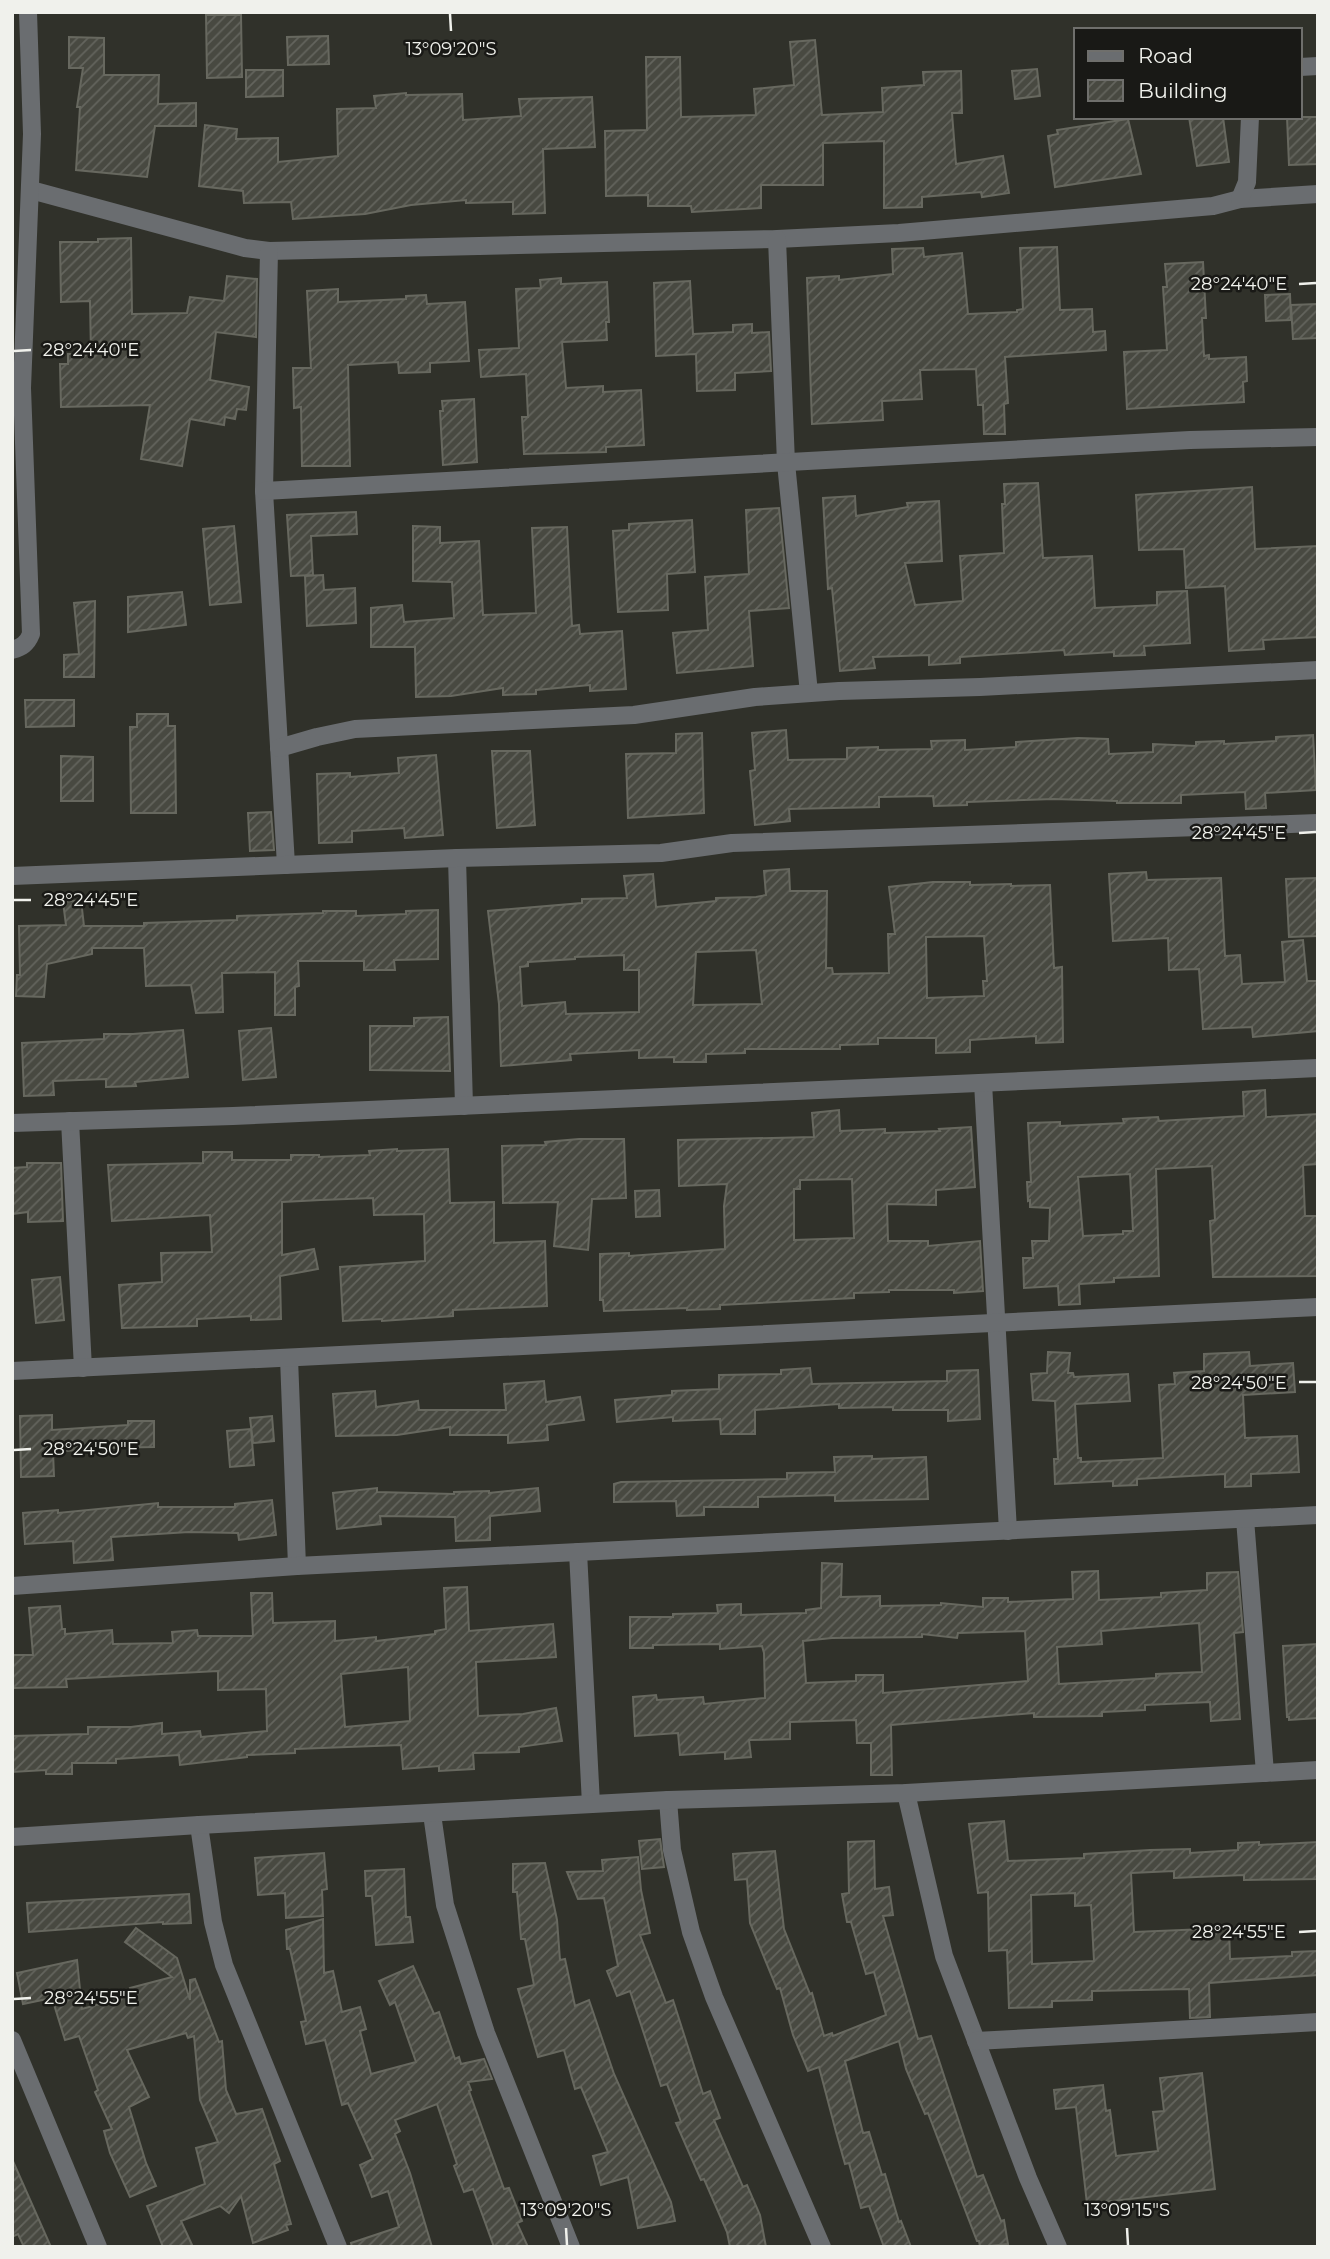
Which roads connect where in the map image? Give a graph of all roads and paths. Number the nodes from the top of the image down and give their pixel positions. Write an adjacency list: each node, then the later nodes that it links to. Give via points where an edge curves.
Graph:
1 (28, 12): 3 (street)
2 (1250, 119): 5 (street, via 1247,182)
3 (30, 190): 7 (street); 11 (street, via 22,388 31,634 21,648)
4 (1318, 194): 5 (street)
5 (1240, 199): 6 (street, via 1213,206)
6 (776, 239): 7 (street); 9 (street)
7 (269, 251): 10 (street)
8 (1318, 437): 9 (street)
9 (786, 463): 10 (street); 13 (street)
10 (264, 491): 14 (street)
11 (12, 650)
12 (1318, 670): 13 (street)
13 (809, 693): 14 (street, via 634,715 355,729)
14 (279, 748): 17 (street)
15 (1318, 823): 16 (street, via 732,843 662,853)
16 (457, 858): 17 (street); 21 (street)
17 (286, 865): 18 (street)
18 (12, 876)
19 (1318, 1068): 20 (street)
20 (984, 1083): 21 (street); 25 (street)
21 (464, 1106): 22 (street)
22 (71, 1121): 23 (street); 27 (street)
23 (12, 1123)
24 (1318, 1307): 25 (street)
25 (998, 1322): 26 (street); 31 (street)
26 (289, 1357): 27 (street); 33 (street)
27 (83, 1367): 28 (street)
28 (12, 1371)
29 (1318, 1515): 30 (street)
30 (1245, 1519): 31 (street); 36 (street)
31 (1008, 1531): 32 (street)
32 (578, 1552): 33 (street); 39 (street)
33 (297, 1566): 34 (street)
34 (12, 1586)
35 (1318, 1770): 36 (street)
36 (1265, 1773): 37 (street)
37 (906, 1793): 38 (street); 45 (street, via 944,1956)
38 (668, 1800): 39 (street); 49 (street, via 673,1850 691,1932)
39 (591, 1804): 40 (street)
40 (432, 1814): 41 (street); 48 (street, via 445,1905 483,2022)
41 (199, 1825): 42 (street); 47 (street, via 213,1922 225,1965)
42 (12, 1837)
43 (1318, 2022): 45 (street)
44 (12, 2040): 46 (street)
45 (976, 2041): 50 (street)
46 (98, 2247)
47 (338, 2247)
48 (571, 2247)
49 (822, 2247)
50 (1058, 2247)

